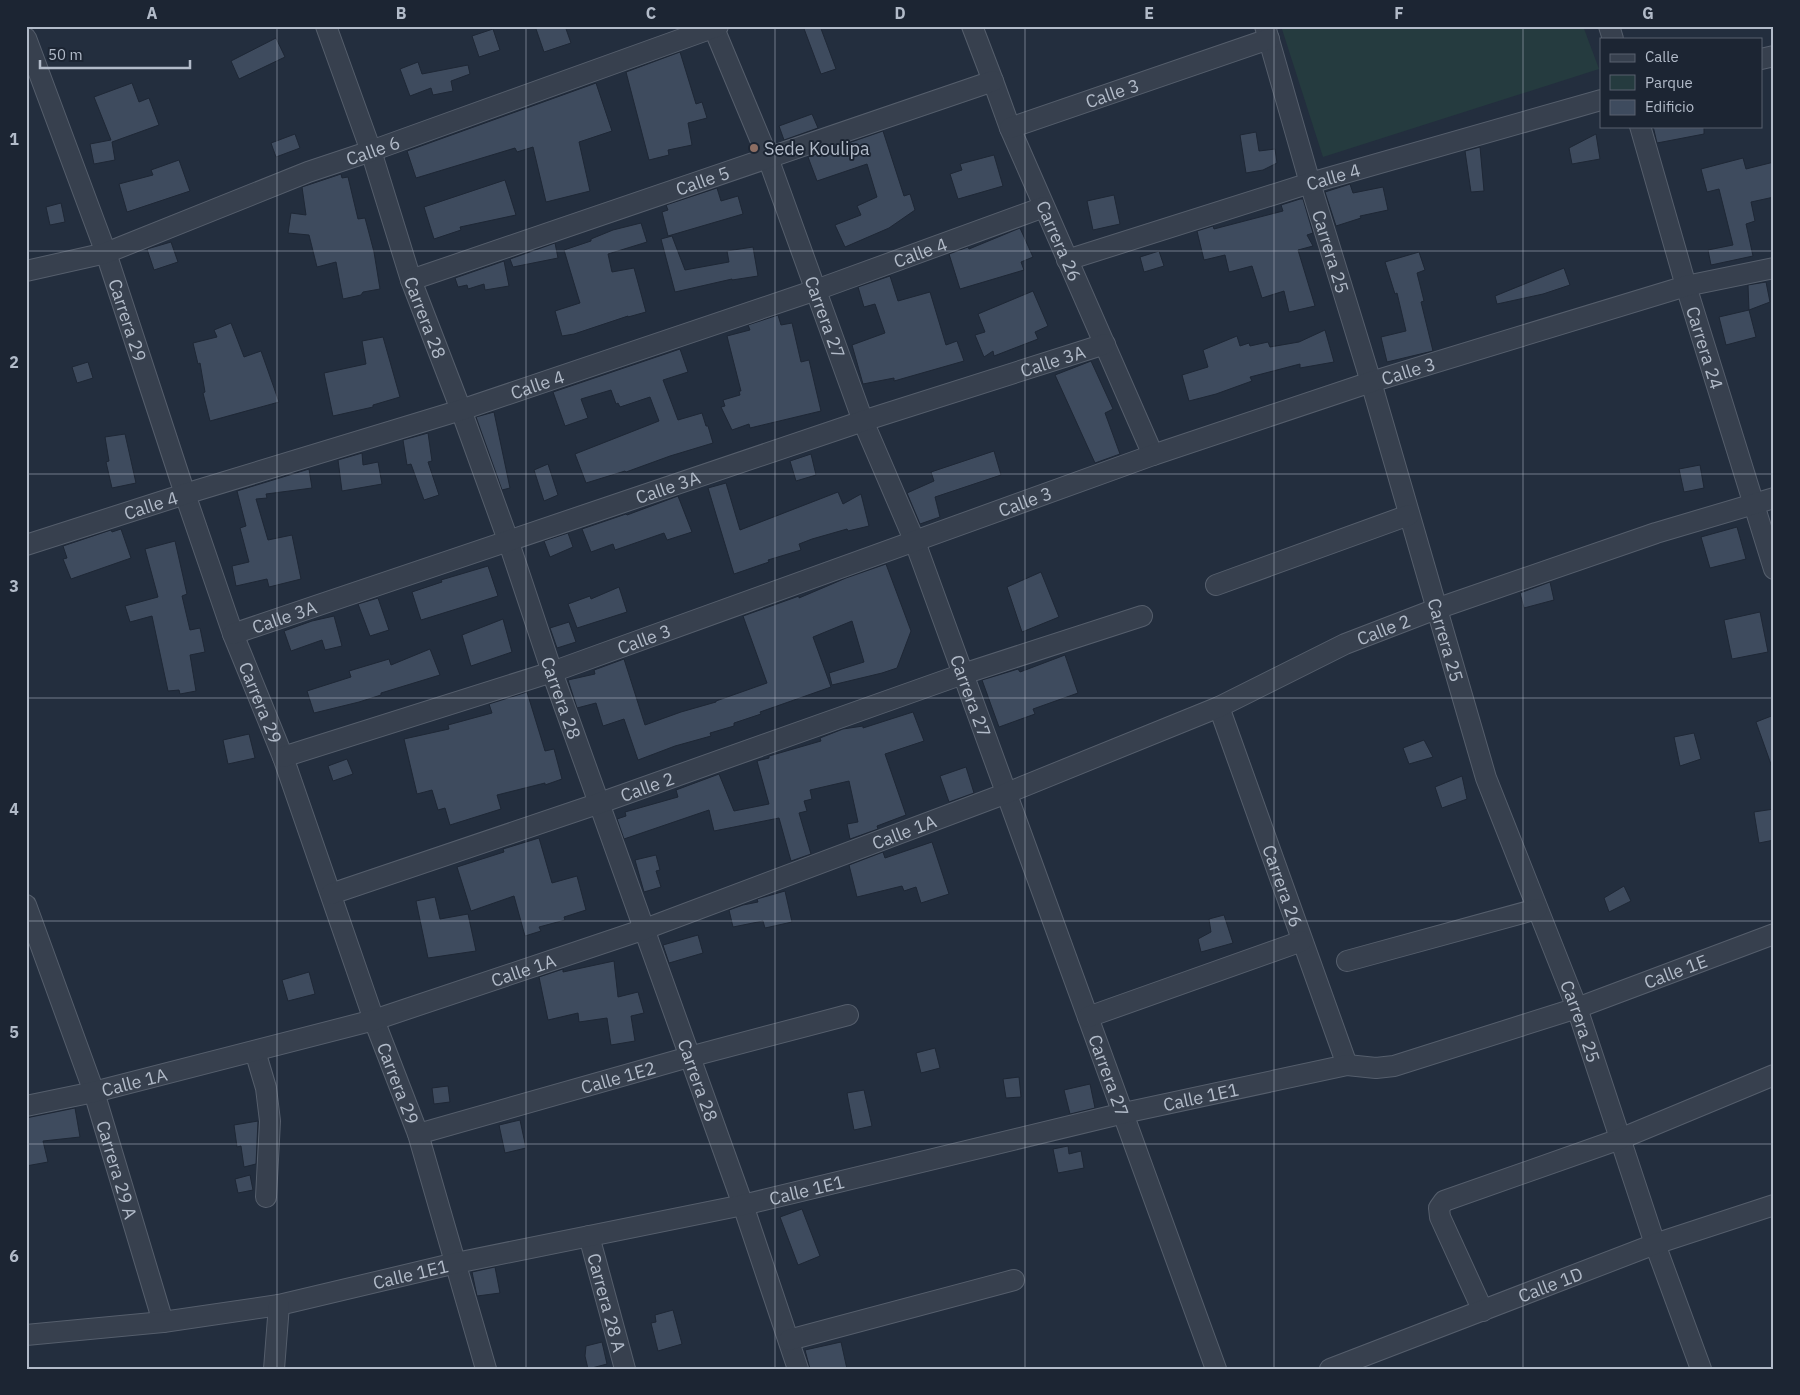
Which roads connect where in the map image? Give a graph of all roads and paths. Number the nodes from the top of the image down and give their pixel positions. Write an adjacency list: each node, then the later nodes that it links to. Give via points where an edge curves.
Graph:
1 (326, 26): 12 (street, Carrera 28)
2 (972, 26): 8 (street, Carrera 26)
3 (1609, 26): 7 (street)
4 (715, 27): 12 (street, Calle 6); 13 (street, Carrera 27)
5 (1267, 32): 10 (street, Calle 3); 14 (street, Carrera 25)
6 (26, 38): 16 (street, Carrera 29)
7 (1613, 38)
8 (993, 81): 10 (street, Carrera 26); 13 (street, Calle 5)
9 (1600, 100): 14 (street, Calle 4)
10 (1010, 128): 15 (street, Carrera 26)
11 (1641, 128): 21 (street, Carrera 24)
12 (371, 151): 16 (street, Calle 6, via 308,172); 20 (street, Carrera 28)
13 (768, 158): 20 (street, Calle 5); 22 (street, Carrera 27)
14 (1310, 183): 17 (street, Calle 4); 24 (street, Carrera 25)
15 (1044, 207): 17 (street, Carrera 26); 22 (street, Calle 4)
16 (106, 253): 19 (street, Calle 6); 28 (street, Carrera 29)
17 (1067, 260): 23 (street, Carrera 26)
18 (1774, 268): 21 (street, Calle 3)
19 (26, 271)
20 (411, 280): 25 (street, Carrera 28)
21 (1686, 286): 24 (street, Calle 3); 30 (street, Carrera 24)
22 (816, 290): 25 (street, Calle 4); 26 (street, Carrera 27)
23 (1104, 344): 26 (street, Calle 3A); 27 (street, Carrera 26)
24 (1371, 382): 27 (street, Calle 3); 31 (street, Carrera 25)
25 (461, 410): 28 (street, Calle 4); 32 (street, Carrera 28)
26 (863, 421): 32 (street, Calle 3A); 33 (street, Carrera 27)
27 (1153, 455): 33 (street, Calle 3)
28 (184, 494): 34 (street, Calle 4); 39 (street, Carrera 29)
29 (1774, 498): 30 (street, Calle 2)
30 (1754, 503): 35 (street, Carrera 24); 37 (street, Calle 2, via 1656,533)
31 (1409, 515): 36 (street); 37 (street, Carrera 25)
32 (508, 540): 39 (street, Calle 3A); 40 (street, Carrera 28)
33 (915, 542): 40 (street, Calle 3); 41 (street, Carrera 27)
34 (26, 545)
35 (1774, 569)
36 (1216, 585)
37 (1436, 609): 42 (street, Calle 2, via 1345,644); 48 (street, Carrera 25, via 1486,778)
38 (1142, 616): 41 (street, Calle 2)
39 (233, 634): 43 (street, Carrera 29)
40 (552, 672): 43 (street, Calle 3); 45 (street, Carrera 28)
41 (963, 674): 44 (street, Carrera 27); 45 (street, Calle 2)
42 (1219, 707): 44 (street, Calle 2); 51 (street, Carrera 26)
43 (283, 757): 46 (street, Carrera 29)
44 (1008, 793): 49 (street, Calle 1A); 55 (street, Carrera 27)
45 (600, 803): 46 (street, Calle 2); 49 (street, Carrera 28)
46 (331, 894): 56 (street, Carrera 29)
47 (26, 905): 61 (street, Carrera 29 A)
48 (1537, 909): 52 (street); 53 (street, Carrera 25)
49 (645, 929): 56 (street, Calle 1A); 58 (street, Carrera 28)
50 (1774, 934): 53 (street, Calle 1E)
51 (1302, 941): 55 (street); 59 (street, Carrera 26)
52 (1347, 961)
53 (1577, 1008): 59 (street, Calle 1E1, via 1394,1066); 65 (street, Carrera 25)
54 (848, 1015): 58 (street, Calle 1E2)
55 (1088, 1017): 63 (street, Carrera 27)
56 (374, 1020): 57 (street, Calle 1A); 64 (street, Carrera 29)
57 (255, 1051): 61 (street, Calle 1A); 66 (street, via 266,1088 270,1121)
58 (689, 1057): 64 (street, Calle 1E2); 67 (street, Carrera 28)
59 (1347, 1065): 63 (street, Calle 1E1)
60 (1774, 1075): 65 (street)
61 (94, 1092): 62 (street, Calle 1A); 75 (street, Carrera 29 A)
62 (26, 1106)
63 (1124, 1112): 67 (street, Calle 1E1); 82 (street, Carrera 27)
64 (418, 1134): 71 (street, Carrera 29)
65 (1620, 1139): 70 (street, Carrera 25); 74 (street, via 1441,1204 1440,1216)
66 (266, 1197)
67 (743, 1205): 69 (street, Calle 1E1); 77 (street, Carrera 28)
68 (1774, 1205): 70 (street, Calle 1D)
69 (589, 1236): 71 (street, Calle 1E1); 80 (street, Carrera 28 A)
70 (1655, 1244): 74 (street, Calle 1D); 84 (street, Carrera 25)
71 (456, 1263): 73 (street, Calle 1E1); 79 (street, Carrera 29)
72 (1014, 1280): 77 (street)
73 (278, 1305): 75 (street, Calle 1E1); 78 (street)
74 (1483, 1311): 83 (street, Calle 1D)
75 (164, 1322): 76 (street, Calle 1E1)
76 (26, 1336)
77 (789, 1340): 81 (street, Carrera 28)
78 (274, 1369)
79 (486, 1369)
80 (624, 1369)
81 (798, 1369)
82 (1216, 1369)
83 (1330, 1369)
84 (1701, 1369)

